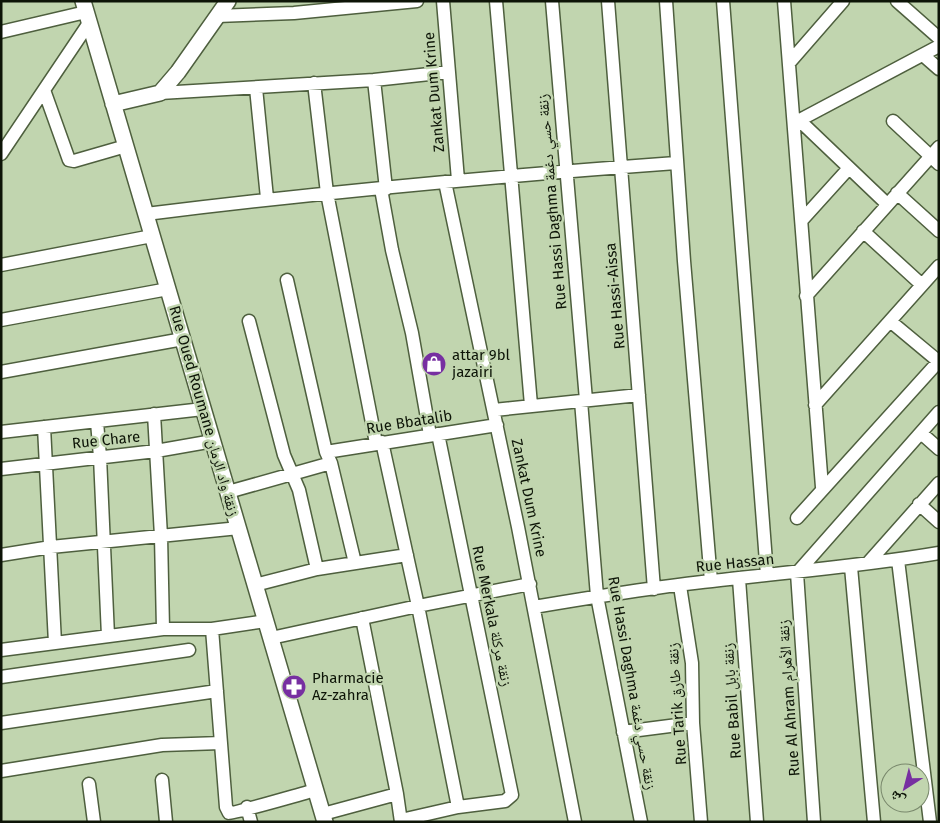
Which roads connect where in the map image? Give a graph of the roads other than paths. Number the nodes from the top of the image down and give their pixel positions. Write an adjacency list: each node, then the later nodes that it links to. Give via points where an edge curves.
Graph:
1 (228, 1): 15 (street)
2 (417, 1): 12 (street)
3 (443, 1): 22 (street, Zankat Dum Krine)
4 (496, 1): 38 (street)
5 (552, 1): 37 (street, Rue Hassi Daghma زنقة حسي دغمة)
6 (608, 1): 35 (street, Rue Hassi-Aissa)
7 (666, 1): 34 (street)
8 (723, 1): 105 (street)
9 (784, 1): 20 (street)
10 (843, 1): 20 (street)
11 (897, 1): 17 (street)
12 (394, 3): 13 (street)
13 (327, 5): 15 (street)
14 (86, 12): 16 (street); 26 (street); 28 (street, Rue Oued Roumane زنقة واد الرمان)
15 (217, 16): 27 (street)
16 (3, 34)
17 (939, 38)
18 (939, 46): 19 (street)
19 (923, 55): 21 (street); 30 (street)
20 (789, 63): 30 (street)
21 (939, 69)
22 (448, 72): 23 (street); 39 (street, Zankat Dum Krine)
23 (374, 80): 24 (street); 41 (street, Rue Merkala زنقة مركلة)
24 (314, 83): 25 (street); 42 (street)
25 (256, 88): 27 (street); 44 (street)
26 (44, 90): 31 (street, via 69,160); 32 (street)
27 (160, 93): 28 (street)
28 (113, 104): 31 (street, Rue Oued Roumane زنقة واد الرمان)
29 (893, 121): 33 (street)
30 (797, 122): 36 (street); 47 (street)
31 (126, 146): 46 (street, Rue Oued Roumane زنقة واد الرمان)
32 (3, 148)
33 (936, 156): 43 (street)
34 (676, 163): 35 (street); 107 (street)
35 (620, 167): 37 (street); 63 (street, Rue Hassi-Aissa)
36 (849, 168): 45 (street); 47 (street)
37 (566, 172): 38 (street); 64 (street, Rue Hassi Daghma زنقة حسي دغمة)
38 (511, 176): 39 (street); 65 (street)
39 (458, 180): 40 (street)
40 (445, 182): 41 (street); 68 (street, Zankat Dum Krine)
41 (383, 189): 42 (street); 76 (street, Rue Merkala زنقة مركلة, via 392,250)
42 (327, 193): 44 (street); 78 (street)
43 (897, 193): 45 (street); 49 (street)
44 (267, 198): 46 (street)
45 (887, 204): 48 (street)
46 (146, 214): 50 (street, Rue Oued Roumane زنقة واد الرمان)
47 (802, 220): 56 (street)
48 (863, 231): 54 (street); 56 (street)
49 (939, 231)
50 (152, 236): 51 (street); 55 (street, Rue Oued Roumane زنقة واد الرمان)
51 (1, 265)
52 (939, 266): 54 (street)
53 (287, 280): 82 (street)
54 (922, 285): 59 (street)
55 (168, 288): 57 (street); 60 (street, Rue Oued Roumane زنقة واد الرمان)
56 (806, 296): 66 (street)
57 (1, 320)
58 (249, 321): 85 (street, via 284,455)
59 (890, 321): 61 (street); 66 (street)
60 (183, 339): 62 (street); 67 (street, Rue Oued Roumane زنقة واد الرمان)
61 (938, 361): 87 (street)
62 (1, 372)
63 (639, 395): 64 (street); 111 (street, Rue Hassi-Aissa)
64 (583, 400): 65 (street); 113 (street, Rue Hassi Daghma زنقة حسي دغمة)
65 (531, 405): 68 (street)
66 (815, 405): 87 (street)
67 (203, 409): 70 (street); 77 (street, Rue Oued Roumane زنقة واد الرمان)
68 (494, 410): 72 (street, Zankat Dum Krine)
69 (939, 412): 75 (street)
70 (154, 414): 71 (street); 80 (street)
71 (97, 422): 73 (street); 81 (street)
72 (497, 425): 76 (street, Rue Bbatalib); 108 (street, Zankat Dum Krine)
73 (44, 427): 74 (street); 83 (street)
74 (1, 432)
75 (921, 433): 79 (street); 104 (street)
76 (434, 435): 78 (street, Rue Bbatalib); 112 (street, Rue Merkala زنقة مركلة)
77 (213, 441): 80 (street, Rue Chare); 88 (street, Rue Oued Roumane زنقة واد الرمان)
78 (379, 443): 82 (street, Rue Bbatalib); 98 (street)
79 (939, 449)
80 (156, 451): 81 (street, Rue Chare); 93 (street)
81 (100, 457): 83 (street, Rue Chare); 94 (street)
82 (328, 458): 85 (street, Rue Bbatalib); 100 (street)
83 (46, 463): 84 (street, Rue Chare); 95 (street)
84 (1, 469)
85 (292, 473): 88 (street, Rue Bbatalib); 103 (street)
86 (939, 483): 89 (street)
87 (822, 487): 90 (street)
88 (228, 492): 92 (street, Rue Oued Roumane زنقة واد الرمان)
89 (920, 504): 91 (street); 101 (street)
90 (797, 518)
91 (939, 522)
92 (239, 528): 93 (street); 109 (street, Rue Oued Roumane زنقة واد الرمان)
93 (161, 536): 94 (street); 119 (street)
94 (103, 542): 95 (street); 120 (street)
95 (50, 547): 97 (street); 122 (street)
96 (939, 553): 99 (street, Rue Hassan)
97 (1, 555)
98 (407, 555): 100 (street); 114 (street)
99 (898, 560): 101 (street, Rue Hassan); 149 (street)
100 (355, 563): 103 (street)
101 (868, 563): 102 (street, Rue Hassan)
102 (851, 567): 104 (street, Rue Hassan); 148 (street)
103 (317, 569): 109 (street)
104 (796, 573): 105 (street, Rue Hassan); 147 (street, Rue Al Ahram زنقة الأهرام)
105 (767, 576): 106 (street, Rue Hassan)
106 (739, 578): 107 (street, Rue Hassan); 146 (street, Rue Babil زنقة بابل)
107 (711, 581): 110 (street, Rue Hassan)
108 (530, 584): 112 (street); 115 (street, Zankat Dum Krine)
109 (255, 585): 117 (street, Rue Oued Roumane زنقة واد الرمان)
110 (680, 586): 111 (street, Rue Hassan); 128 (street, Rue Tarik زنقة طارق, via 692,663)
111 (654, 589): 113 (street, Rue Hassan)
112 (472, 595): 114 (street); 137 (street, Rue Merkala زنقة مركلة, via 511,798 505,802)
113 (597, 596): 115 (street, Rue Hassan); 129 (street, Rue Hassi Daghma زنقة حسي دغمة)
114 (418, 606): 116 (street); 137 (street)
115 (534, 607): 143 (street, Zankat Dum Krine)
116 (362, 618): 121 (street); 135 (street)
117 (266, 621): 118 (street); 121 (street, Rue Oued Roumane زنقة واد الرمان)
118 (212, 629): 119 (street); 126 (street)
119 (164, 630): 120 (street)
120 (108, 636): 122 (street)
121 (271, 638): 134 (street, Rue Oued Roumane زنقة واد الرمان)
122 (55, 643): 123 (street)
123 (1, 650)
124 (189, 650): 125 (street)
125 (1, 677)
126 (217, 691): 127 (street); 130 (street)
127 (1, 722)
128 (694, 723): 129 (street); 145 (street, Rue Tarik زنقة طارق)
129 (623, 732): 144 (street, Rue Hassi Daghma زنقة حسي دغمة)
130 (222, 743): 131 (street, via 162,745); 136 (street, via 227,810 232,814)
131 (1, 771)
132 (162, 780): 141 (street)
133 (89, 784): 140 (street)
134 (316, 790): 136 (street); 138 (street, Rue Oued Roumane زنقة واد الرمان)
135 (398, 794): 138 (street); 139 (street)
136 (247, 807): 142 (street)
137 (458, 807): 139 (street)
138 (324, 818)
139 (401, 821)
140 (94, 822)
141 (166, 822)
142 (251, 822)
143 (575, 822)
144 (641, 822)
145 (701, 822)
146 (757, 822)
147 (814, 822)
148 (874, 822)
149 (930, 822)

